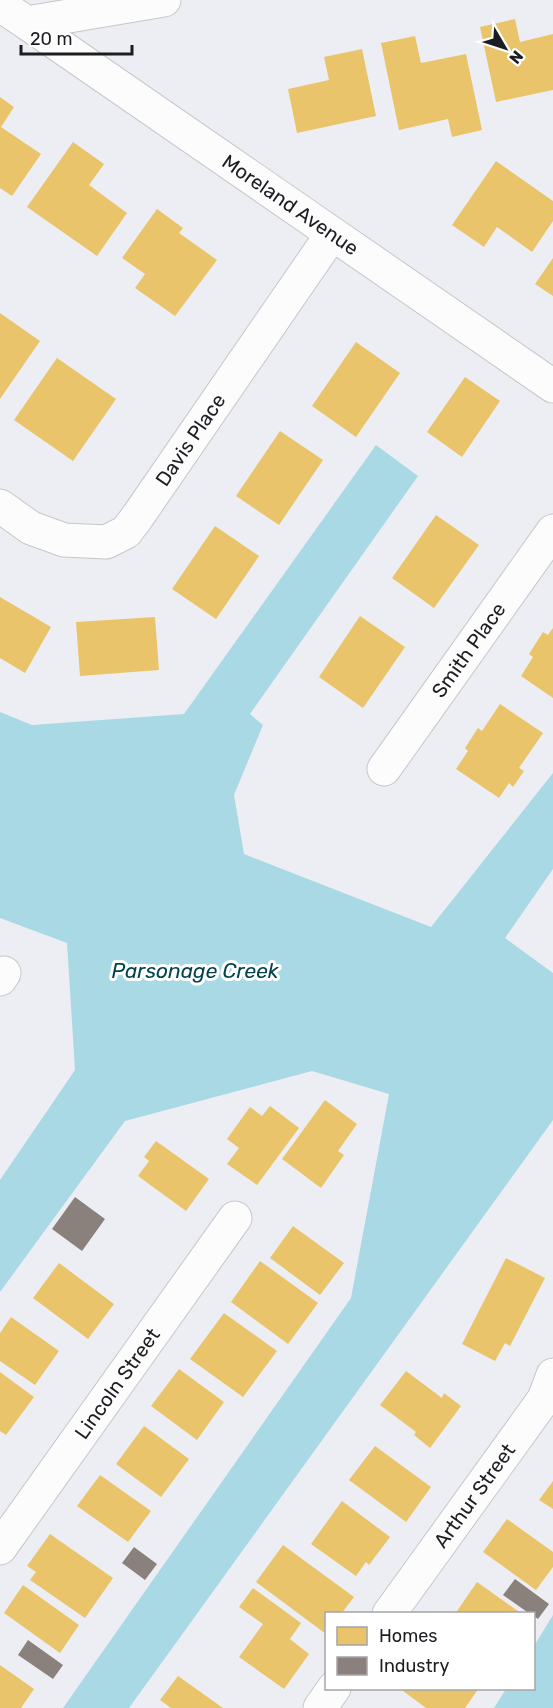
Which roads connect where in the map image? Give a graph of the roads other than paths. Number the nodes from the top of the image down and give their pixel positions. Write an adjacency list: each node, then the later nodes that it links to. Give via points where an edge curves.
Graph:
1 (164, 0): 3 (street)
2 (0, 5): 3 (street, Moreland Avenue)
3 (27, 23): 4 (street, Moreland Avenue)
4 (332, 234): 5 (street, Moreland Avenue); 6 (street, Davis Place, via 126,532 106,542 64,540 32,528)
5 (553, 386)
6 (0, 506)
7 (553, 531): 8 (street, Smith Place)
8 (384, 769)
9 (235, 1218): 11 (street, Lincoln Street)
10 (553, 1375): 12 (street, Arthur Street, via 544,1399)
11 (0, 1548)
12 (390, 1612)
13 (333, 1690): 14 (street)
14 (320, 1708)

